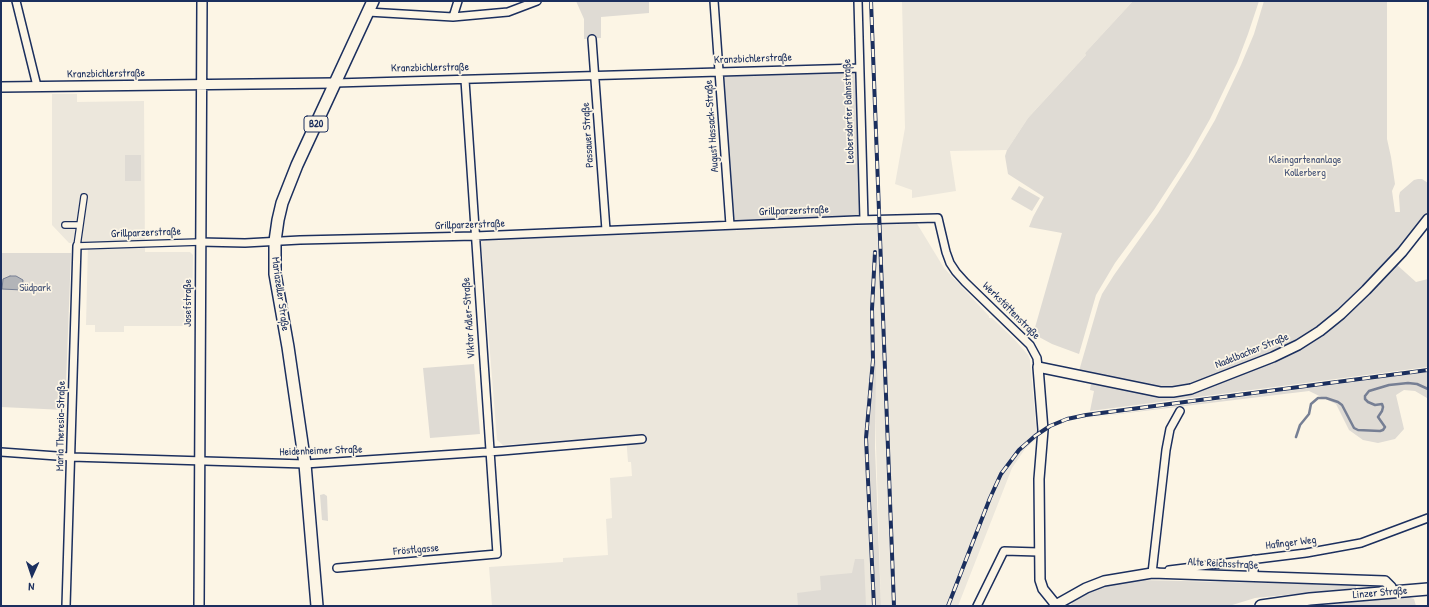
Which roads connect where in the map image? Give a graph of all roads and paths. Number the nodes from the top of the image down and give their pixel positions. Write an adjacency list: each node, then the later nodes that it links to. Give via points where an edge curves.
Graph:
1 (16, 1): 17 (street)
2 (202, 1): 16 (street, Josefstraße)
3 (373, 1): 8 (main road, Mariazeller Straße / B20)
4 (458, 1): 9 (street)
5 (537, 1): 9 (street, via 508,12)
6 (714, 1): 12 (street, August Hassack-Straße)
7 (858, 1): 11 (street, Leobersdorfer Bahnstraße)
8 (368, 12): 9 (street); 15 (main road, Mariazeller Straße / B20)
9 (453, 17)
10 (592, 39): 13 (street, Passauer Straße)
11 (859, 68): 12 (street, Kranzbichlerstraße); 21 (street, Leobersdorfer Bahnstraße)
12 (720, 72): 13 (street, Kranzbichlerstraße); 24 (street, August Hassack-Straße)
13 (594, 75): 14 (street, Kranzbichlerstraße); 25 (street, Passauer Straße)
14 (465, 80): 15 (street, Kranzbichlerstraße); 26 (street, Viktor Adler-Straße)
15 (335, 83): 16 (street, Kranzbichlerstraße); 27 (main road, Mariazeller Straße / B20, via 282,203)
16 (201, 85): 17 (street, Kranzbichlerstraße); 28 (street, Josefstraße)
17 (38, 86): 18 (street, Kranzbichlerstraße)
18 (1, 87)
19 (84, 197): 23 (street)
20 (1428, 219): 30 (street, Nadelbacher Straße, via 1371,285 1320,331 1273,357 1191,389 1160,392)
21 (864, 220): 24 (street, Grillparzerstraße); 30 (street, Werkstättenstraße, via 938,218 946,252 956,272 1030,345 1037,358)
22 (65, 225): 23 (street)
23 (80, 225): 29 (street)
24 (730, 225): 25 (street, Grillparzerstraße)
25 (606, 230): 26 (street, Grillparzerstraße)
26 (475, 236): 27 (street, Grillparzerstraße); 34 (street, Viktor Adler-Straße)
27 (275, 241): 28 (street, Grillparzerstraße); 37 (main road, Mariazeller Straße / B20, via 275,274)
28 (200, 242): 29 (street, Grillparzerstraße); 36 (street, Josefstraße)
29 (77, 246): 35 (street, Maria Theresia-Straße)
30 (1038, 367): 39 (street, Werkstättenstraße, via 1043,430 1038,479)
31 (1180, 411): 43 (street, via 1170,429 1166,450)
32 (642, 439): 34 (street, Heidenheimer Straße)
33 (1, 452): 35 (street, Heidenheimer Straße)
34 (490, 452): 37 (street, Heidenheimer Straße); 40 (street, Viktor Adler-Straße)
35 (71, 457): 36 (street, Heidenheimer Straße); 48 (street, Maria Theresia-Straße)
36 (198, 462): 37 (street, Heidenheimer Straße); 49 (street, Josefstraße)
37 (305, 464): 50 (main road, Mariazeller Straße / B20)
38 (1428, 518): 41 (street, Hafinger Weg, via 1361,543)
39 (1039, 552): 47 (street, Werkstättenstraße, via 1040,580 1043,589); 51 (street, via 1004,551)
40 (497, 554): 42 (street, Fröstlgasse)
41 (1254, 559): 43 (street, Hafinger Weg); 44 (street)
42 (337, 568)
43 (1152, 573): 44 (street, Alte Reichsstraße); 47 (street, Alte Reichsstraße, via 1104,581)
44 (1254, 577): 46 (street, Alte Reichsstraße, via 1384,581 1391,587)
45 (1428, 589): 46 (main road, Linzer Straße)
46 (1392, 592): 52 (main road, Linzer Straße)
47 (1055, 605)
48 (66, 606)
49 (199, 606)
50 (317, 606)
51 (977, 606)
52 (1261, 606)

